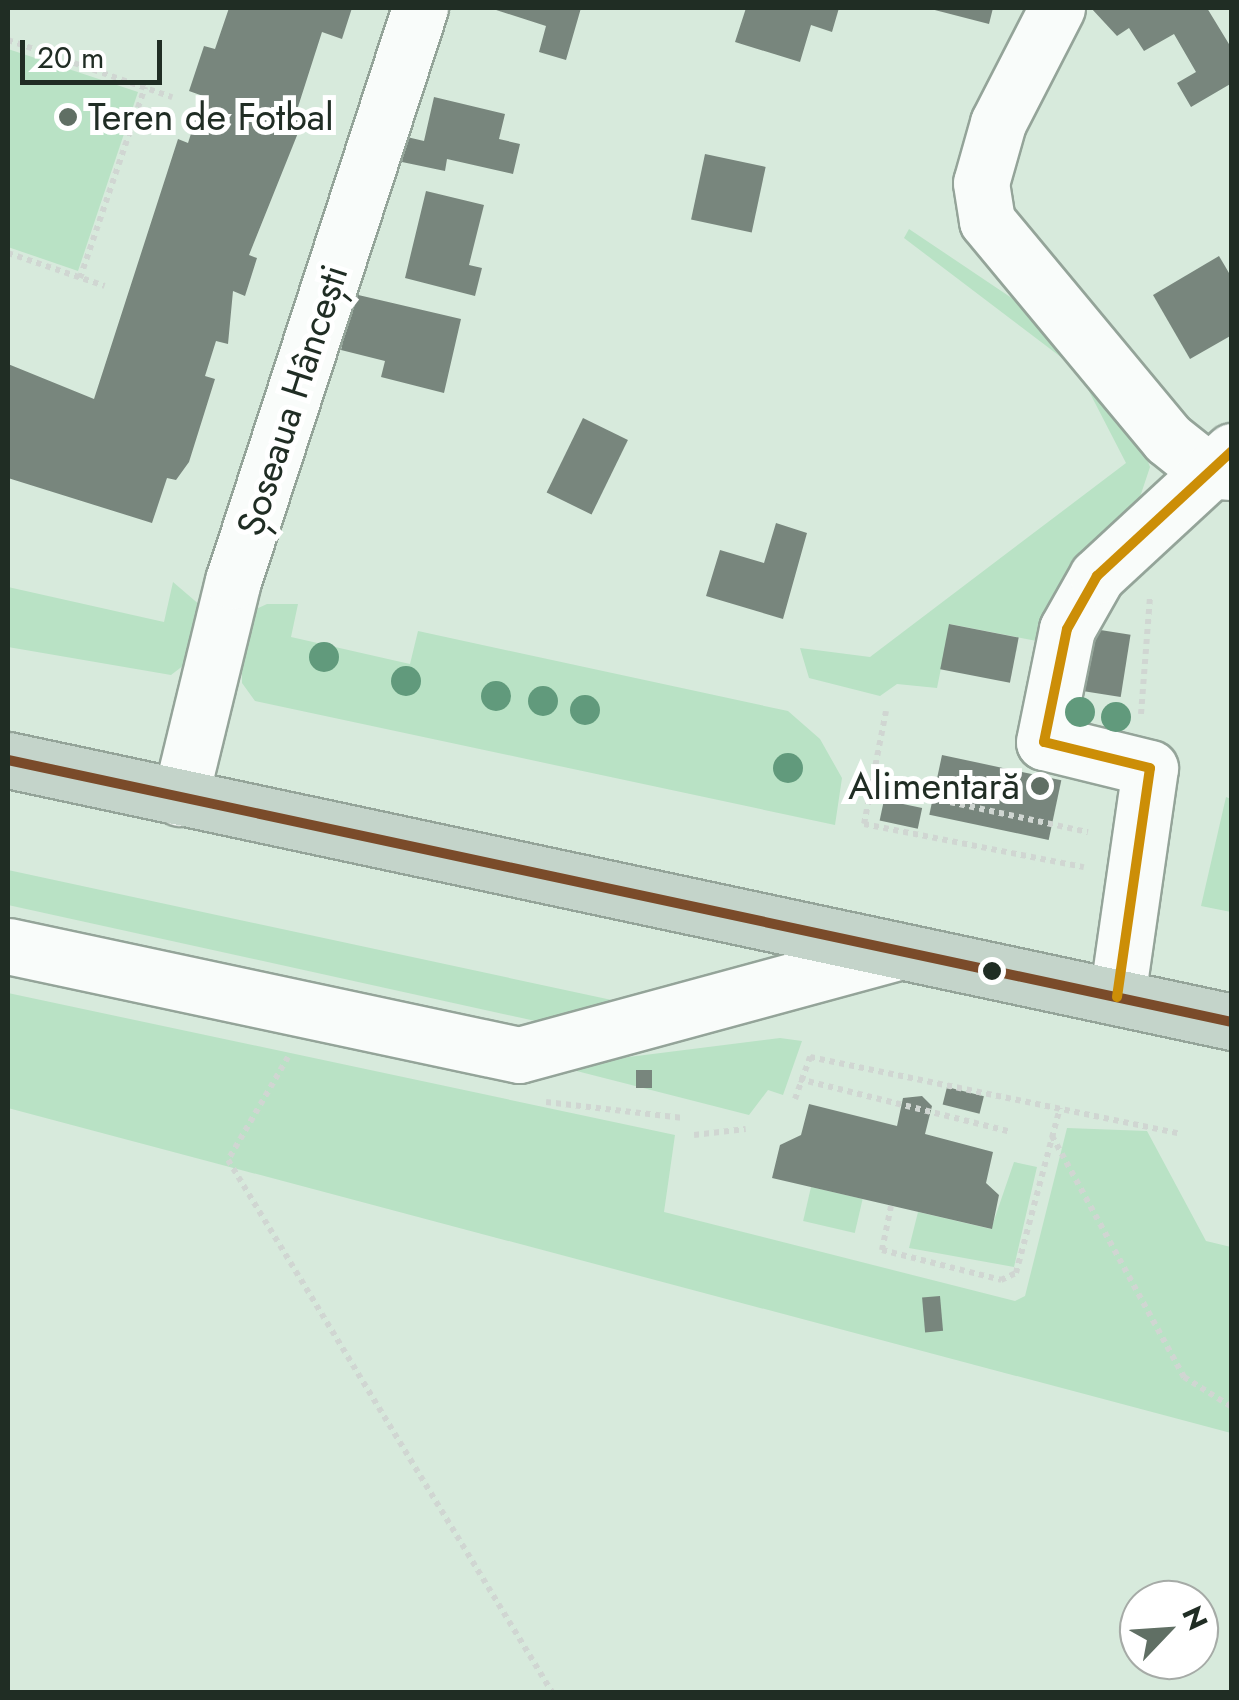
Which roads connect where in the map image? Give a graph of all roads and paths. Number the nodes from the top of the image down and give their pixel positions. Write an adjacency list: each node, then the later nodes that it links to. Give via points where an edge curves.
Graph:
1 (420, 8): 15 (street, Șoseaua Hâncești, via 233,580)
2 (1057, 8): 9 (street, via 998,123 982,184 988,221 1168,439)
3 (8, 40): 4 (path)
4 (145, 87): 5 (path); 7 (path)
5 (172, 96)
6 (8, 253): 7 (path)
7 (80, 278): 8 (path)
8 (105, 286)
9 (1223, 465): 10 (street)
10 (1156, 519): 13 (path); 13 (street, via 1077,602 1044,742)
11 (886, 711): 14 (path)
12 (8, 760): 15 (highway)
13 (1137, 765): 20 (street, via 1150,768)
14 (872, 786): 16 (path); 17 (path, via 864,824)
15 (180, 798): 19 (highway)
16 (1104, 836)
17 (1098, 869)
18 (8, 946): 19 (street, via 519,1056)
19 (894, 953): 20 (highway)
20 (1117, 997): 21 (highway)
21 (1232, 1022)
22 (296, 1048): 33 (path, via 228,1160)
23 (800, 1078): 24 (path); 25 (path, via 810,1057); 27 (path)
24 (795, 1099)
25 (1060, 1108): 28 (path); 30 (path)
26 (746, 1129): 29 (path)
27 (1012, 1132)
28 (1181, 1134)
29 (694, 1135)
30 (1052, 1135): 31 (path, via 1024,1258 1000,1280 882,1250); 32 (path, via 1184,1377)
31 (891, 1206)
32 (1232, 1406)
33 (552, 1692)

